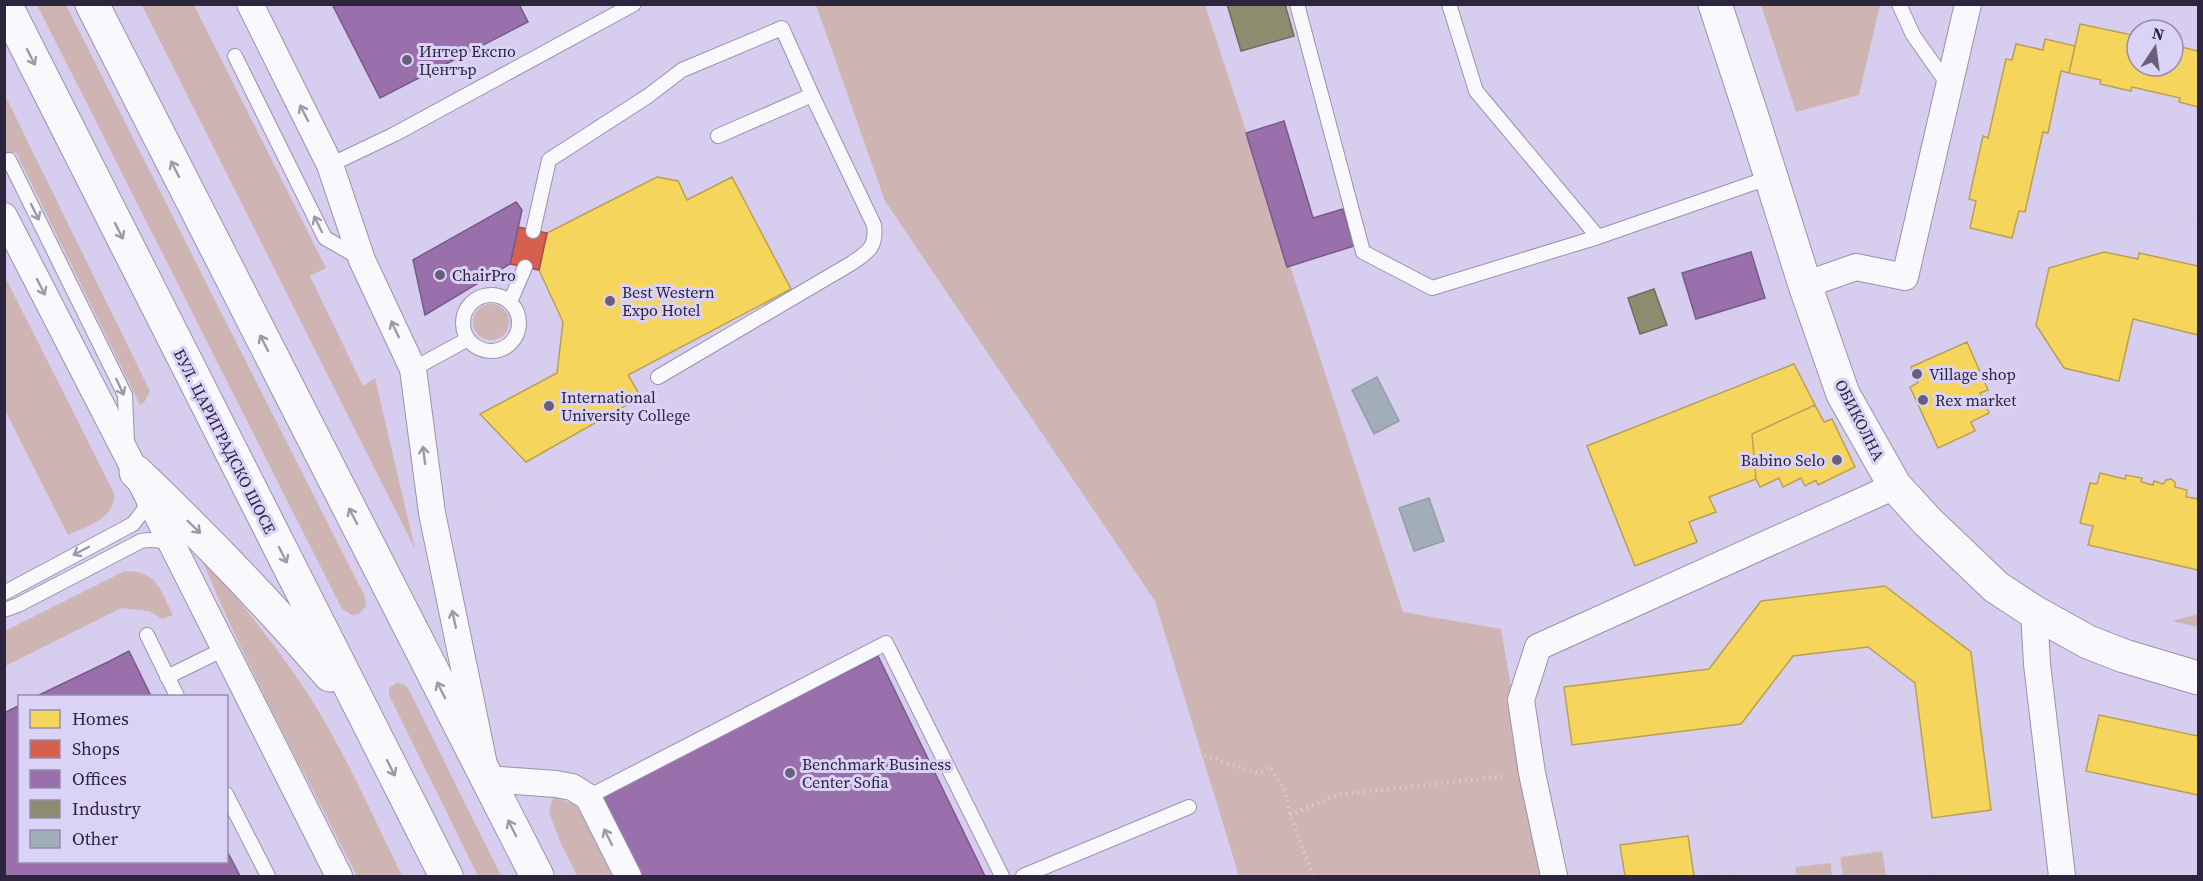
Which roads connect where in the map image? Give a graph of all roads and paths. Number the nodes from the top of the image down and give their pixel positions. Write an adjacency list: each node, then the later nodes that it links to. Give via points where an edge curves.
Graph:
1 (5, 4): 54 (main road, БУЛ. ЦАРИГРАДСКО ШОСЕ, one-way to 54)
2 (92, 4): 60 (main road, one-way to 2)
3 (249, 4): 15 (street, one-way to 3)
4 (634, 4): 15 (lane, via 395,135)
5 (1297, 4): 21 (lane, via 1363,252 1432,288)
6 (1449, 4): 21 (lane, via 1476,91)
7 (1714, 4): 16 (main road, ОБИКОЛНА)
8 (1899, 4): 11 (lane, via 1913,35)
9 (1968, 4): 11 (street)
10 (235, 56): 22 (lane, one-way to 10, via 325,238)
11 (1949, 86): 19 (street)
12 (812, 95): 13 (lane); 20 (lane, via 782,28 682,70 549,160); 30 (lane, via 874,225 876,237 870,250)
13 (718, 136)
14 (9, 159): 33 (lane, one-way to 33, via 124,395)
15 (330, 165): 22 (street)
16 (1771, 177): 21 (lane); 25 (main road, ОБИКОЛНА)
17 (4, 216): 33 (street, one-way to 33)
18 (2199, 219): 19 (path, via 2188,216 2160,233 2101,231 2023,249)
19 (1916, 229): 25 (street, via 1905,277 1856,267)
20 (533, 231)
21 (1598, 237)
22 (362, 260): 29 (street, one-way to 22)
23 (525, 267): 26 (lane)
24 (331, 276): 28 (path, via 322,281)
25 (1805, 285): 34 (main road, ОБИКОЛНА, via 1843,394)
26 (510, 302): 27 (lane, via 494,295 476,299 465,313); 27 (lane, via 519,319 516,337 509,344 492,350)
27 (468, 339): 29 (lane)
28 (358, 353)
29 (413, 369): 35 (street, one-way to 29)
30 (658, 377)
31 (151, 412): 32 (path)
32 (170, 447)
33 (136, 473): 36 (street); 37 (lane, one-way to 37, via 146,501 133,524); 54 (main road, one-way to 54, via 276,612)
34 (1895, 486): 39 (main road, ОБИКОЛНА, via 1996,587); 68 (street, via 1538,647 1521,700)
35 (432, 513): 60 (street, one-way to 35); 67 (path, via 510,492 579,498 608,495 813,366 831,363 855,372 872,391 889,455 962,590 1173,745 1257,773 1270,767 1284,789)
36 (175, 552): 38 (lane, via 159,541 141,541); 42 (street)
37 (4, 592)
38 (4, 610)
39 (2034, 612): 46 (main road, ОБИКОЛНА, via 2088,642); 70 (street)
40 (187, 616): 41 (path)
41 (147, 635): 45 (lane); 48 (path)
42 (224, 649): 45 (lane); 77 (street)
43 (1833, 660): 44 (path, via 1869,656); 50 (path); 53 (path, via 1805,664)
44 (1887, 673): 47 (path); 55 (path, via 1907,692)
45 (167, 677): 49 (lane)
46 (2199, 678)
47 (1876, 693): 50 (path); 55 (path, via 1851,736)
48 (25, 695)
49 (176, 695)
50 (1837, 697): 53 (path)
51 (18, 699): 52 (path)
52 (4, 706)
53 (1774, 706): 57 (path)
54 (364, 716): 78 (main road, БУЛ. ЦАРИГРАДСКО ШОСЕ, one-way to 78)
55 (1913, 729): 73 (path)
56 (1819, 739): 74 (path)
57 (1779, 744)
58 (1692, 754): 64 (path)
59 (1481, 778): 67 (path, via 1337,795)
60 (487, 779): 62 (street, via 556,784 572,787); 79 (main road, one-way to 60)
61 (1723, 796): 64 (path)
62 (588, 797): 80 (street, one-way to 62); 81 (lane, via 886,643)
63 (228, 798): 76 (lane)
64 (1700, 800): 65 (path); 69 (path)
65 (1666, 804): 68 (path); 69 (path, via 1671,827)
66 (1189, 807): 82 (lane)
67 (1290, 815): 83 (path)
68 (1542, 820): 84 (street)
69 (1704, 822): 72 (path)
70 (2058, 828): 73 (path); 93 (street)
71 (1728, 834): 72 (path)
72 (1707, 837): 85 (path)
73 (1927, 845): 74 (path); 92 (path)
74 (1835, 857): 89 (path, via 1788,863); 90 (path)
75 (2014, 865): 92 (path)
76 (268, 876)
77 (339, 876)
78 (446, 876)
79 (537, 876)
80 (628, 876)
81 (1002, 876)
82 (1023, 876)
83 (1313, 876)
84 (1554, 876)
85 (1713, 876): 86 (path, via 1735,872)
86 (1736, 876)
87 (1757, 876): 88 (path, via 1746,804 1748,798 1760,793 1775,808 1784,837)
88 (1773, 876)
89 (1790, 876)
90 (1838, 876)
91 (1923, 876): 92 (path)
92 (1930, 876)
93 (2062, 876)

